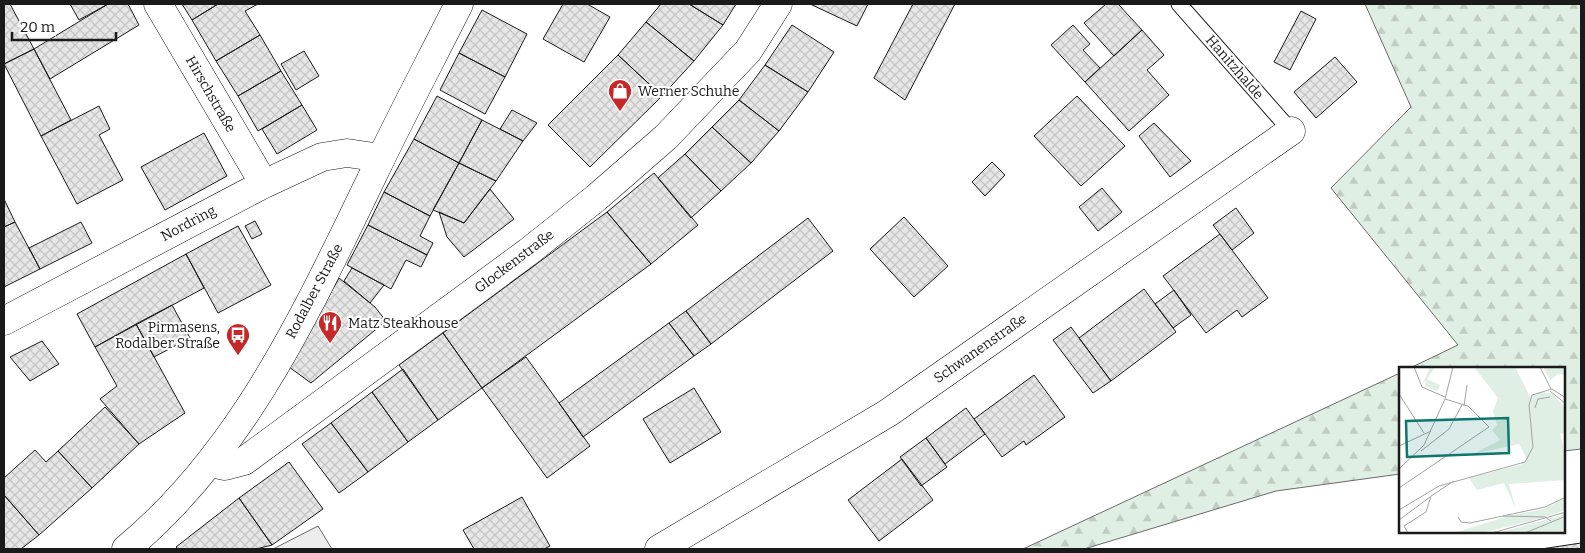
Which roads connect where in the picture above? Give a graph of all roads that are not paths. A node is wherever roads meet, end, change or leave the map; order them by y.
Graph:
1 (158, 4) edge
2 (459, 4) edge
3 (778, 4) edge
4 (1179, 4) edge
5 (1291, 131) joint
6 (380, 158) junction
7 (264, 184) junction
8 (4, 321) edge
9 (210, 463) junction
10 (126, 549) edge
11 (659, 549) edge

1 - 7 street, Hirschstraße
2 - 6 street, Rodalber Straße
3 - 9 street, Glockenstraße
4 - 5 lane, Hanitzhalde
5 - 11 street, Schwanenstraße
6 - 7 street, Nordring
6 - 9 street, Rodalber Straße
7 - 8 street, Nordring
9 - 10 street, Rodalber Straße

